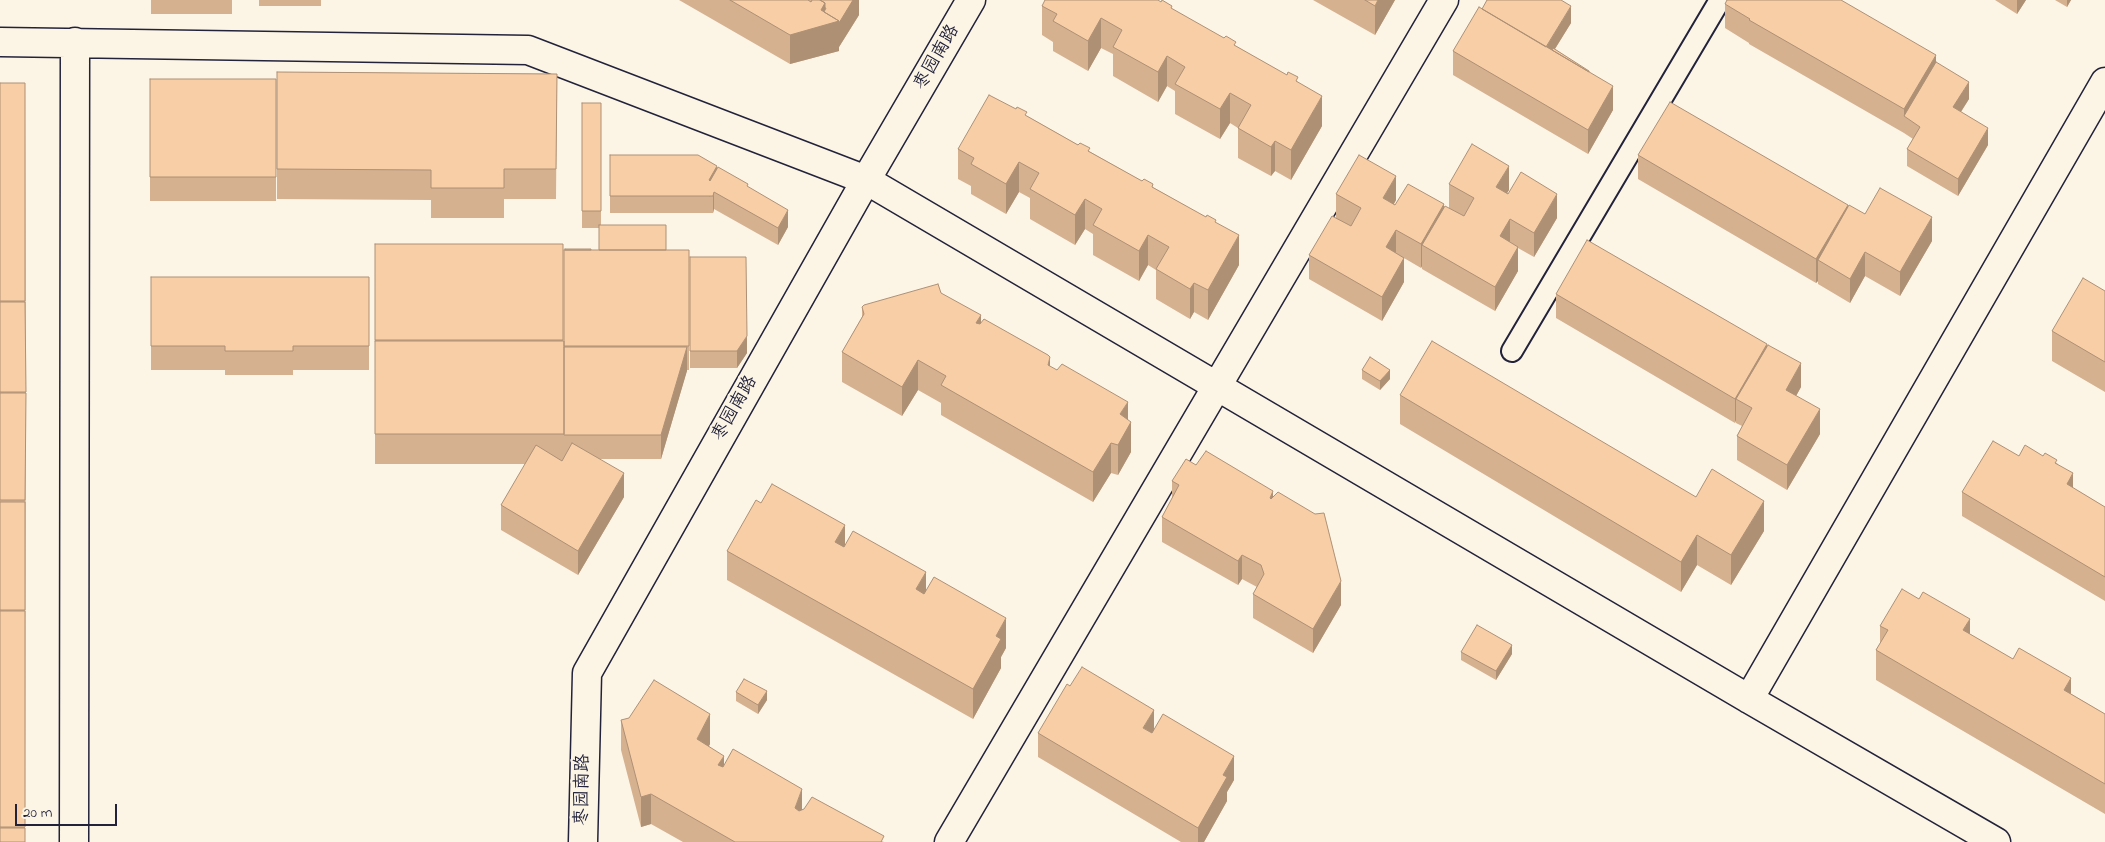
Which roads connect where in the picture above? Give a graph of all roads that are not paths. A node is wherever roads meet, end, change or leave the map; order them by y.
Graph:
1 (972, 0) edge
2 (1444, 0) edge
3 (1720, 0) edge
4 (0, 42) edge
5 (75, 42) junction
6 (2105, 82) edge
7 (866, 180) junction
8 (1512, 351) dead end
9 (1218, 387) junction
10 (1750, 699) junction
11 (74, 842) edge
12 (583, 842) edge
13 (949, 842) edge
14 (1996, 842) edge

1 - 7 street, 枣园南路
2 - 9 street
3 - 8 lane
4 - 5 street
5 - 7 street
5 - 11 street
6 - 10 street
7 - 9 street
7 - 12 street, 枣园南路
9 - 10 street
9 - 13 street
10 - 14 street

